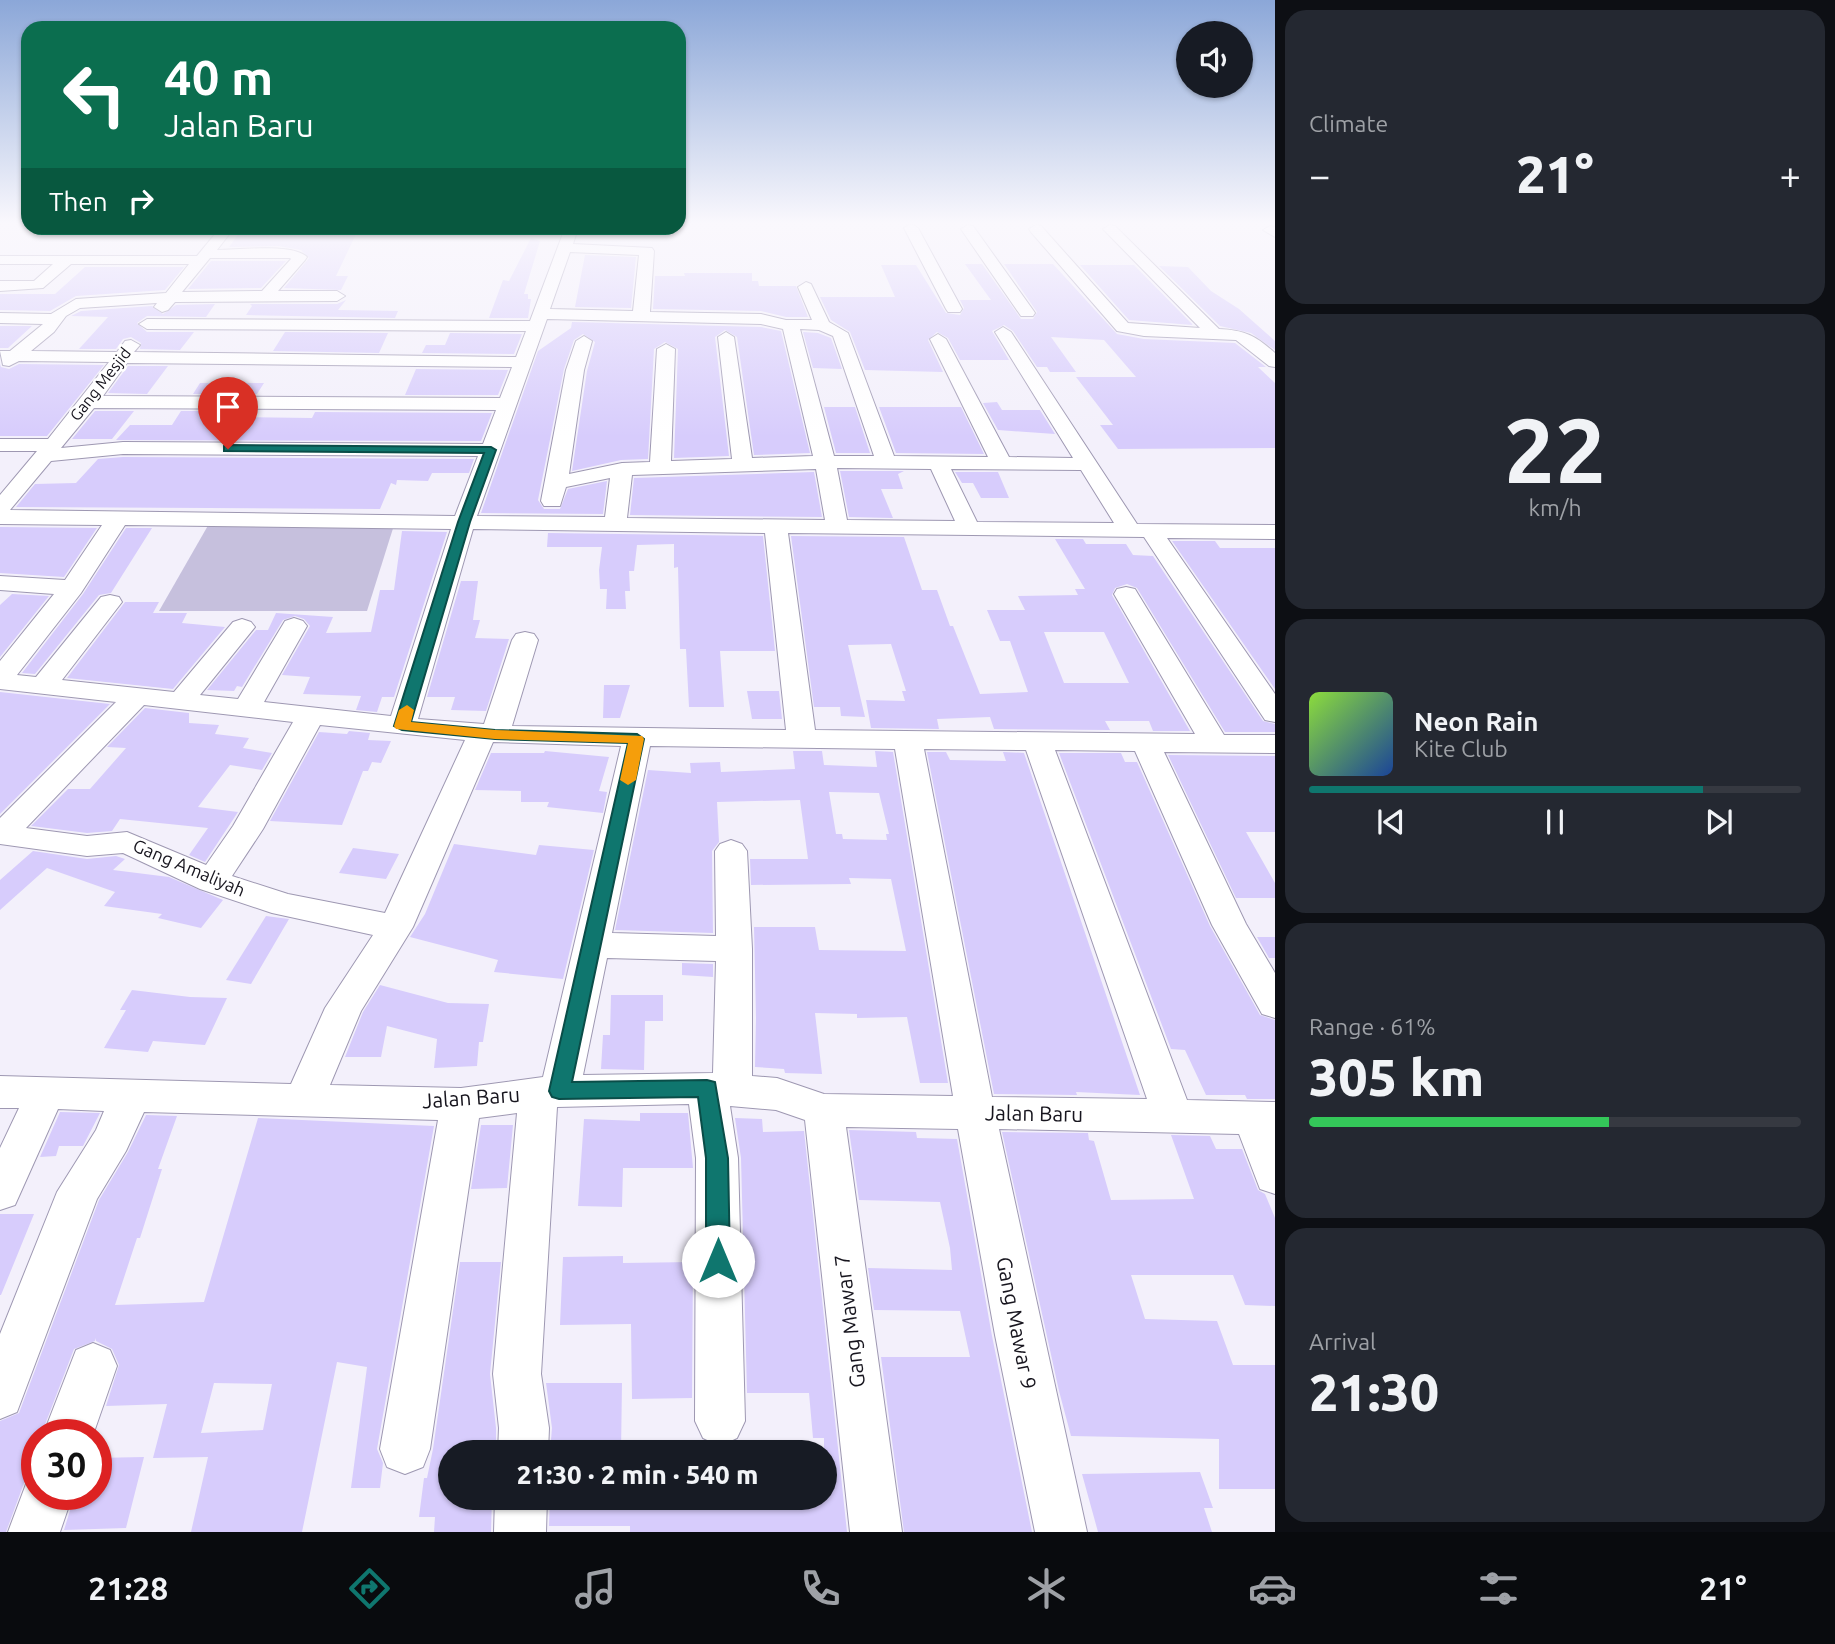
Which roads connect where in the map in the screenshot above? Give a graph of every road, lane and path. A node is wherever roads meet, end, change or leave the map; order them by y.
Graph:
1 (173, 293) edge
2 (268, 293) edge
3 (552, 293) edge
4 (642, 293) edge
5 (809, 293) edge
6 (946, 293) edge
7 (1013, 293) edge
8 (1094, 293) edge
9 (1174, 293) edge
10 (266, 296) junction
11 (337, 296) dead end
12 (170, 297) junction
13 (567, 301) dead end
14 (954, 309) dead end
15 (1027, 313) dead end
16 (541, 315) junction
17 (640, 317) junction
18 (0, 318) edge
19 (54, 319) junction
20 (147, 324) junction
21 (789, 324) junction
22 (822, 325) junction
23 (1003, 332) dead end
24 (1213, 332) junction
25 (726, 337) dead end
26 (938, 339) dead end
27 (584, 341) dead end
28 (666, 349) dead end
29 (7, 356) edge
30 (121, 358) junction
31 (524, 362) junction
32 (1275, 362) edge
33 (0, 369) edge
34 (89, 402) junction
35 (506, 404) junction
36 (0, 445) edge
37 (491, 450) junction
38 (46, 451) junction
39 (886, 462) junction
40 (825, 463) junction
41 (938, 463) junction
42 (1002, 464) junction
43 (1087, 464) junction
44 (743, 466) junction
45 (660, 468) junction
46 (622, 469) junction
47 (557, 483) junction
48 (0, 509) edge
49 (0, 517) edge
50 (118, 518) junction
51 (464, 522) junction
52 (545, 523) junction
53 (615, 525) junction
54 (776, 526) junction
55 (837, 527) junction
56 (968, 528) junction
57 (1140, 530) junction
58 (1275, 532) edge
59 (0, 583) edge
60 (72, 588) junction
61 (1126, 594) dead end
62 (110, 602) dead end
63 (294, 626) dead end
64 (242, 627) dead end
65 (525, 640) dead end
66 (0, 680) edge
67 (43, 686) junction
68 (137, 696) junction
69 (181, 701) junction
70 (247, 707) junction
71 (1275, 714) edge
72 (311, 715) junction
73 (402, 726) junction
74 (489, 734) junction
75 (637, 739) junction
76 (802, 740) junction
77 (908, 740) junction
78 (1037, 740) junction
79 (1145, 741) junction
80 (1214, 743) junction
81 (1275, 744) edge
82 (731, 851) dead end
83 (212, 881) junction
84 (396, 927) junction
85 (593, 945) junction
86 (734, 949) junction
87 (1275, 1004) edge
88 (720, 1090) junction
89 (0, 1092) edge
90 (549, 1092) junction
91 (46, 1093) junction
92 (131, 1095) junction
93 (304, 1100) junction
94 (461, 1104) junction
95 (824, 1111) junction
96 (975, 1113) junction
97 (1173, 1116) junction
98 (1264, 1118) edge
99 (1275, 1176) edge
100 (0, 1192) edge
101 (93, 1366) dead end
102 (0, 1395) edge
103 (74, 1419) edge
104 (720, 1420) dead end
105 (524, 1440) edge
106 (405, 1449) dead end
107 (42, 1510) edge
108 (521, 1510) edge
109 (34, 1532) edge
110 (520, 1532) edge
111 (876, 1532) edge
112 (1061, 1532) edge

1 - 12 street, Gang Mesjid
2 - 10 street
3 - 16 street
4 - 17 street
5 - 22 street
6 - 14 street
7 - 15 street
8 - 24 street
9 - 24 street
10 - 11 street
10 - 12 street
12 - 19 street
12 - 20 street, Gang Mesjid
13 - 16 street
16 - 17 street
16 - 20 street
16 - 31 street
17 - 21 street
18 - 19 street
19 - 29 street
20 - 30 street, Gang Mesjid
21 - 22 street
21 - 40 street
22 - 39 street
23 - 43 street
24 - 32 street
25 - 44 street
26 - 42 street
27 - 47 street
28 - 45 street
29 - 30 street
29 - 33 street
30 - 31 street
30 - 34 street, Gang Mesjid
31 - 35 street
34 - 35 street
34 - 38 street, Gang Mesjid
35 - 37 street
36 - 38 street
37 - 38 street
37 - 51 street
38 - 48 street, Gang Mesjid
39 - 40 street
39 - 41 street
40 - 44 street
40 - 55 street
41 - 42 street
41 - 56 street
42 - 43 street
43 - 57 street
44 - 45 street
45 - 46 street
46 - 47 street
46 - 53 street
47 - 52 street
49 - 50 street
50 - 51 street
50 - 60 street
51 - 52 street
51 - 73 street
52 - 53 street
53 - 54 street
54 - 55 street
54 - 76 street
55 - 56 street
56 - 57 street
57 - 58 street
57 - 71 street
59 - 60 street
60 - 66 street
61 - 80 street
62 - 67 street
63 - 70 street
64 - 69 street
65 - 74 street
66 - 67 street
67 - 68 street
68 - 69 street
68 - 83 street, Gang Amaliyah
69 - 70 street
70 - 72 street
72 - 73 street
72 - 83 street
73 - 74 street
74 - 75 street
74 - 84 street
75 - 76 street
75 - 85 street
76 - 77 street
77 - 78 street
77 - 96 street, Gang Mawar 9
78 - 79 street
78 - 97 street
79 - 80 street
79 - 87 street
80 - 81 street
82 - 86 street
83 - 84 street, Gang Amaliyah
84 - 93 street
85 - 86 street
85 - 90 street
86 - 88 street
88 - 90 street, Jalan Baru
88 - 95 street, Jalan Baru
88 - 104 street
89 - 91 street, Jalan Baru
90 - 94 street, Jalan Baru
90 - 105 street
91 - 92 street, Jalan Baru
91 - 100 street
92 - 93 street, Jalan Baru
92 - 102 street
93 - 94 street, Jalan Baru
94 - 106 street
95 - 96 street, Jalan Baru
95 - 111 street, Gang Mawar 7
96 - 97 street, Jalan Baru
96 - 112 street, Gang Mawar 9
97 - 98 street, Jalan Baru
98 - 99 street
101 - 103 street
107 - 109 street
108 - 110 street

